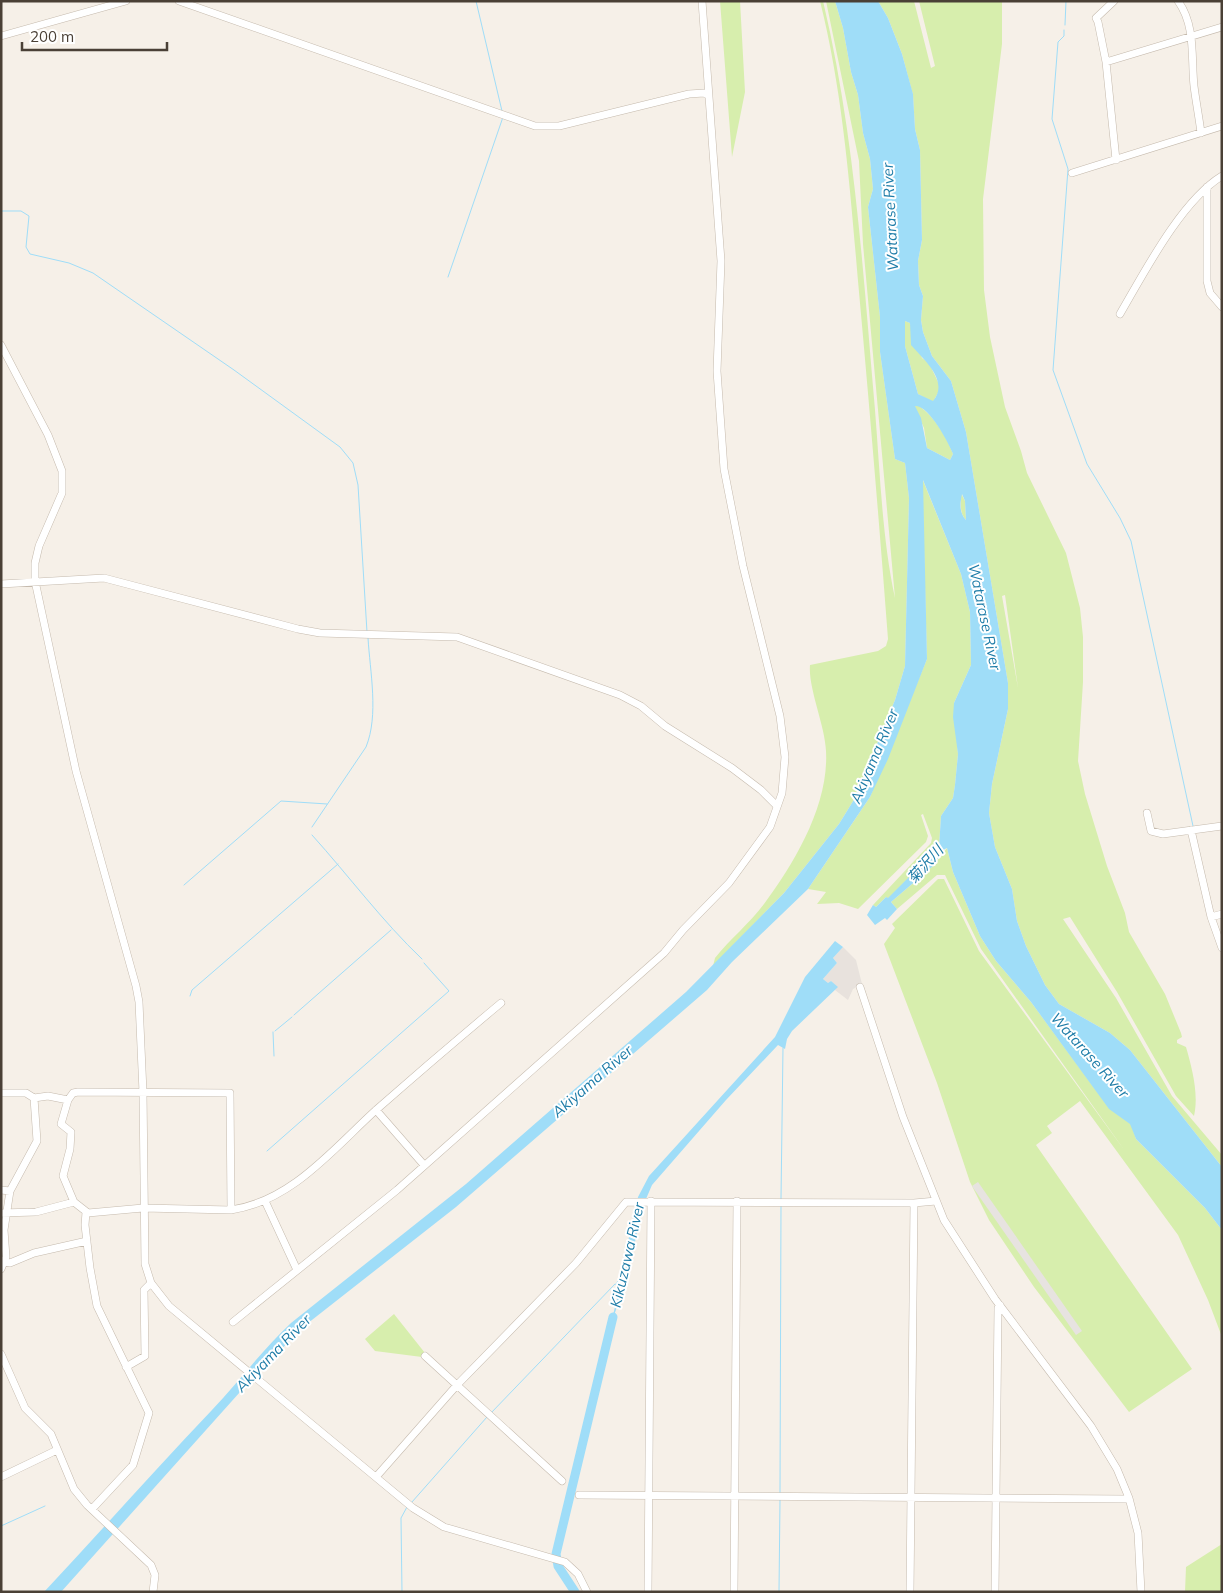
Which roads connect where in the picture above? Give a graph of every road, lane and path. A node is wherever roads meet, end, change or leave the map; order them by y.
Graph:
1 (126, 1) edge
2 (179, 1) edge
3 (702, 1) edge
4 (1114, 1) edge
5 (1178, 1) edge
6 (1222, 27) edge
7 (1, 36) edge
8 (1191, 36) junction
9 (1106, 62) junction
10 (708, 95) junction
11 (1222, 126) edge
12 (1201, 133) junction
13 (1116, 160) junction
14 (1072, 172) dead end
15 (1222, 176) edge
16 (1207, 187) junction
17 (1222, 307) edge
18 (1120, 314) dead end
19 (1, 345) edge
20 (35, 581) junction
21 (1, 584) edge
22 (777, 806) junction
23 (1147, 813) dead end
24 (1222, 826) edge
25 (1191, 830) junction
26 (1222, 914) edge
27 (1211, 917) junction
28 (1222, 948) edge
29 (860, 987) dead end
30 (501, 1003) dead end
31 (143, 1092) junction
32 (1, 1093) edge
33 (34, 1098) junction
34 (68, 1100) junction
35 (376, 1110) junction
36 (424, 1165) junction
37 (1, 1190) edge
38 (10, 1191) junction
39 (264, 1201) junction
40 (650, 1201) junction
41 (737, 1201) junction
42 (936, 1201) junction
43 (74, 1202) junction
44 (914, 1203) junction
45 (143, 1208) junction
46 (231, 1210) junction
47 (86, 1212) junction
48 (3, 1213) edge
49 (87, 1241) junction
50 (5, 1262) junction
51 (1, 1269) edge
52 (297, 1270) junction
53 (151, 1283) junction
54 (1000, 1305) junction
55 (232, 1322) dead end
56 (1, 1354) edge
57 (425, 1356) dead end
58 (3, 1363) edge
59 (126, 1367) junction
60 (457, 1385) junction
61 (57, 1450) junction
62 (1, 1477) edge
63 (376, 1477) junction
64 (562, 1481) dead end
65 (579, 1494) dead end
66 (649, 1495) junction
67 (735, 1496) junction
68 (911, 1498) junction
69 (996, 1498) junction
70 (1129, 1498) junction
71 (93, 1510) junction
72 (154, 1592) edge
73 (587, 1592) edge
74 (648, 1592) edge
75 (734, 1592) edge
76 (910, 1592) edge
77 (995, 1592) edge
78 (1141, 1592) edge

1 - 7 street
2 - 10 street
3 - 10 street
4 - 9 street
5 - 8 street
6 - 8 street
8 - 9 street
8 - 12 street
9 - 13 street
10 - 22 street
11 - 12 street
12 - 13 street
13 - 14 street
15 - 16 street
16 - 17 street
16 - 18 street
19 - 20 street
20 - 21 street
20 - 22 street
20 - 31 street
22 - 36 street
23 - 25 street
24 - 25 street
25 - 27 street
26 - 27 street
27 - 28 street
29 - 42 street
30 - 35 street
31 - 34 street
31 - 45 street
31 - 46 street
32 - 33 street
33 - 34 street
33 - 38 street
34 - 43 street
35 - 36 street
35 - 39 street
36 - 52 street
37 - 38 street
38 - 48 street
39 - 46 street
39 - 52 street
40 - 41 street
40 - 60 street
40 - 66 street
41 - 44 street
41 - 67 street
42 - 44 street
42 - 54 street
43 - 47 street
43 - 48 street
44 - 68 street
45 - 46 street
45 - 47 street
45 - 53 street
47 - 49 street
48 - 50 street
49 - 50 street
49 - 59 street
50 - 51 street
52 - 55 street
53 - 59 street
53 - 63 street
54 - 69 street
54 - 70 street
56 - 58 street
57 - 60 street
58 - 61 street
59 - 71 street
60 - 63 street
60 - 64 street
61 - 62 street
61 - 71 street
63 - 73 street
65 - 66 street
66 - 67 street
66 - 74 street
67 - 68 street
67 - 75 street
68 - 69 street
68 - 76 street
69 - 70 street
69 - 77 street
70 - 78 street
71 - 72 street

